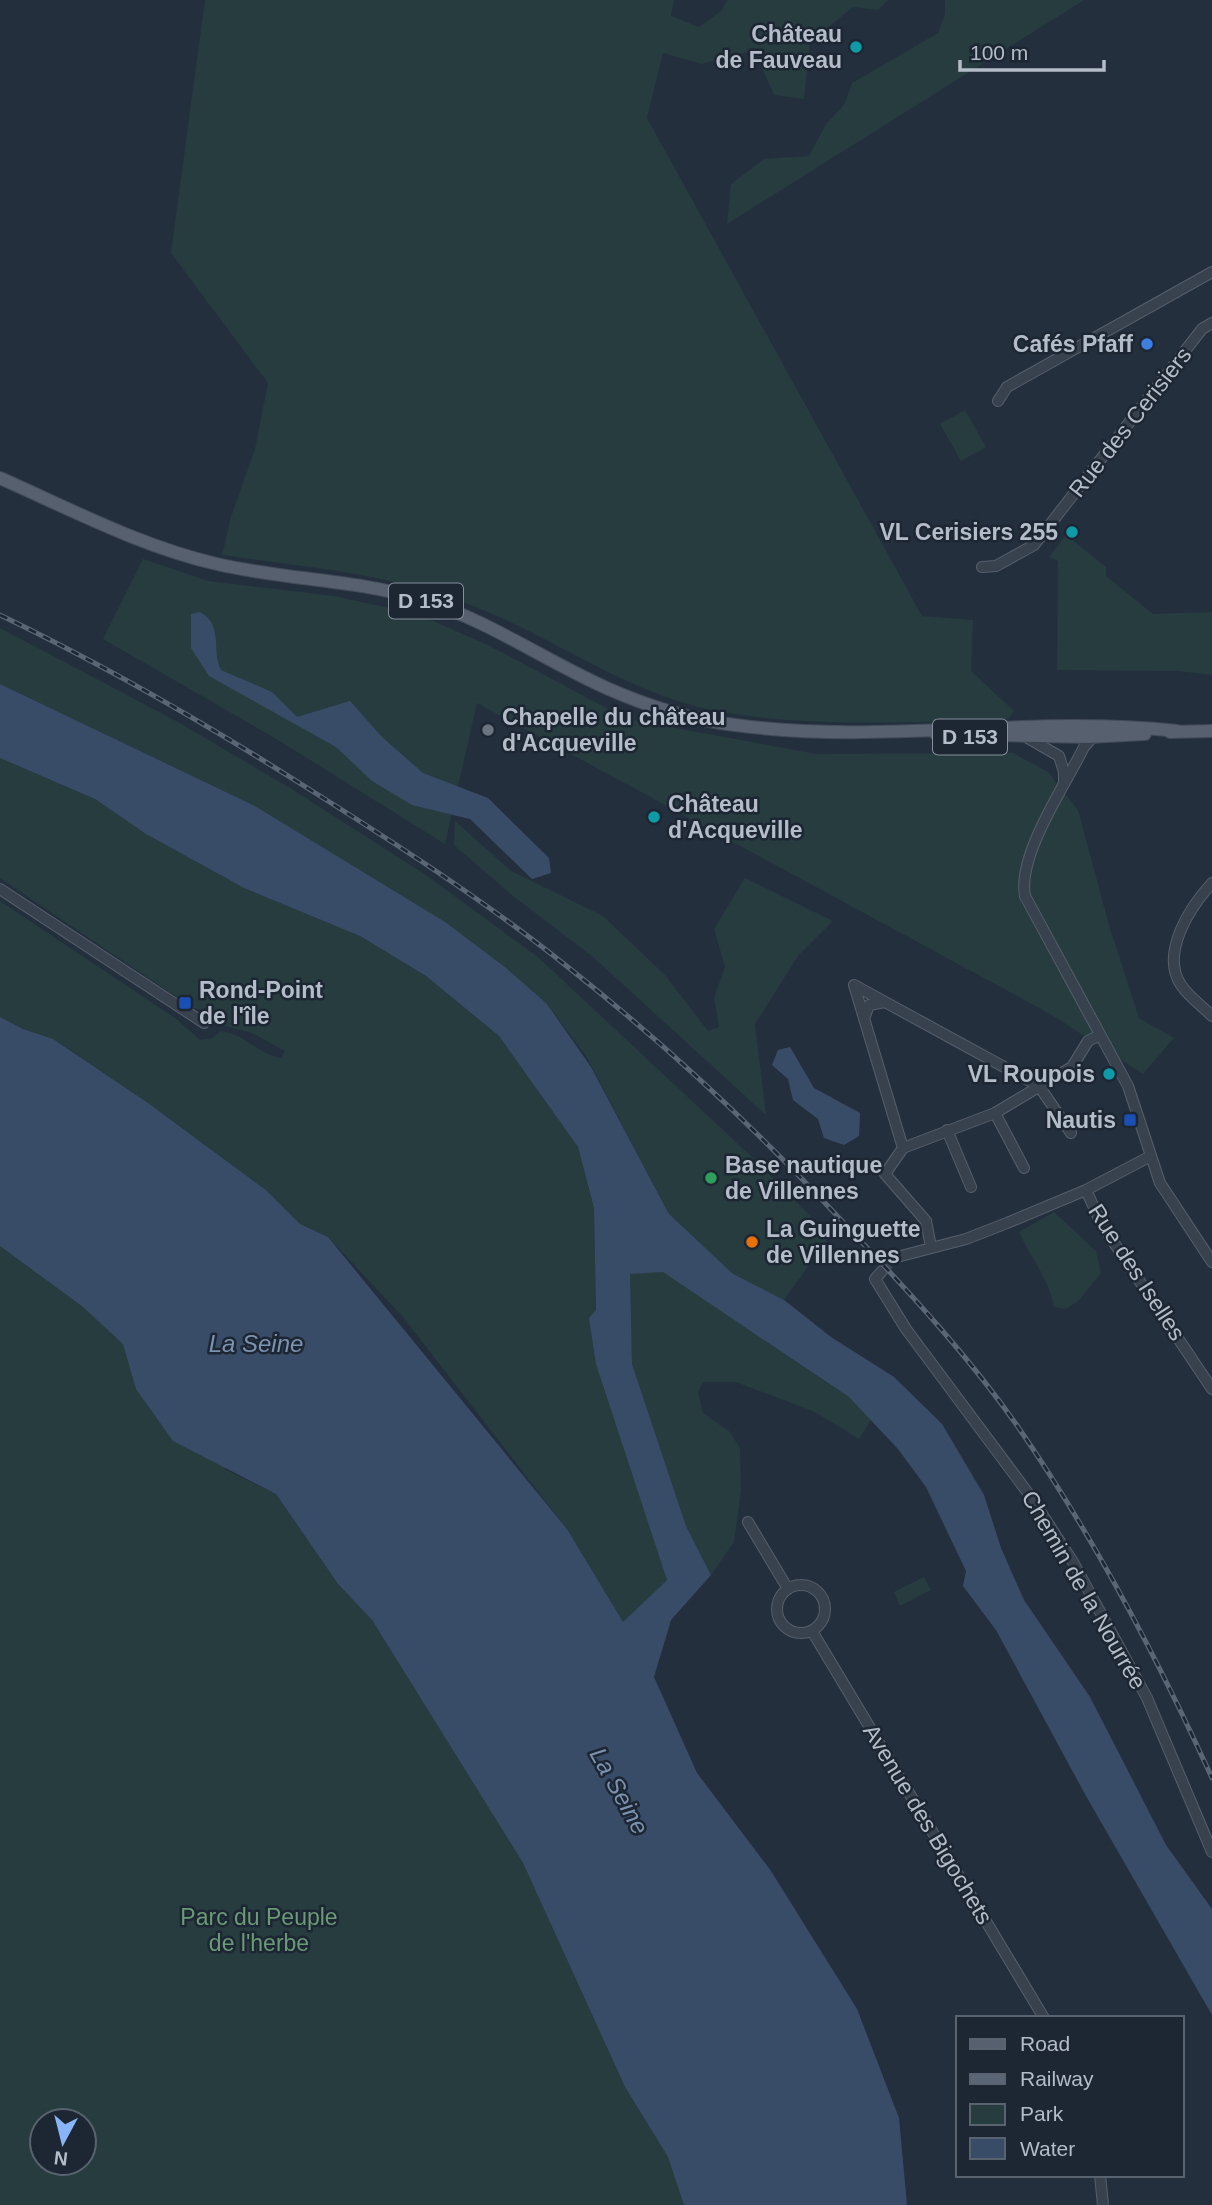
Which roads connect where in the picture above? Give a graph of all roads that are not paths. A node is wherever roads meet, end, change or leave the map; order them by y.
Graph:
1 (1212, 272) edge
2 (1212, 323) edge
3 (998, 401) dead end
4 (1, 479) edge
5 (982, 567) dead end
6 (1177, 731) junction
7 (1212, 731) edge
8 (916, 732) junction
9 (1067, 732) junction
10 (1026, 737) junction
11 (1093, 737) junction
12 (1059, 756) junction
13 (1075, 765) junction
14 (1064, 786) junction
15 (1212, 883) edge
16 (0, 888) edge
17 (885, 1002) junction
18 (1212, 1016) edge
19 (864, 1019) junction
20 (204, 1023) dead end
21 (1100, 1035) junction
22 (1039, 1086) junction
23 (995, 1113) junction
24 (947, 1130) junction
25 (1071, 1133) dead end
26 (903, 1148) junction
27 (1149, 1157) junction
28 (1024, 1168) dead end
29 (971, 1187) dead end
30 (1086, 1190) junction
31 (931, 1247) junction
32 (897, 1257) tunnel mouth
33 (1212, 1262) edge
34 (878, 1275) dead end
35 (1212, 1389) edge
36 (748, 1522) dead end
37 (788, 1589) junction
38 (812, 1631) junction
39 (1212, 1852) edge
40 (1043, 2016) edge
41 (1100, 2177) edge
42 (1103, 2205) edge

1 - 3 street
2 - 5 street, Rue des Cerisiers
4 - 8 main road, D 153
6 - 7 main road, D 153
6 - 9 main road, D 153
6 - 11 main road, D 153
8 - 9 main road, D 153
8 - 10 main road, D 153
9 - 10 main road, D 153
9 - 11 main road, D 153
9 - 12 street
9 - 13 street
10 - 12 street
11 - 13 street
12 - 14 street
13 - 14 street
14 - 21 street
15 - 18 street
16 - 20 street
17 - 19 street
17 - 19 street
17 - 22 street
19 - 26 street
21 - 22 street
21 - 27 street
22 - 23 street
22 - 25 street
23 - 24 street
23 - 28 street
24 - 26 street
24 - 29 street
26 - 31 street
27 - 30 street
27 - 33 street
30 - 31 street
30 - 35 street, Rue des Iselles
31 - 32 street
34 - 39 street, Chemin de la Nourrée
36 - 37 street
37 - 38 street
37 - 38 street
38 - 40 street, Avenue des Bigochets
41 - 42 street

